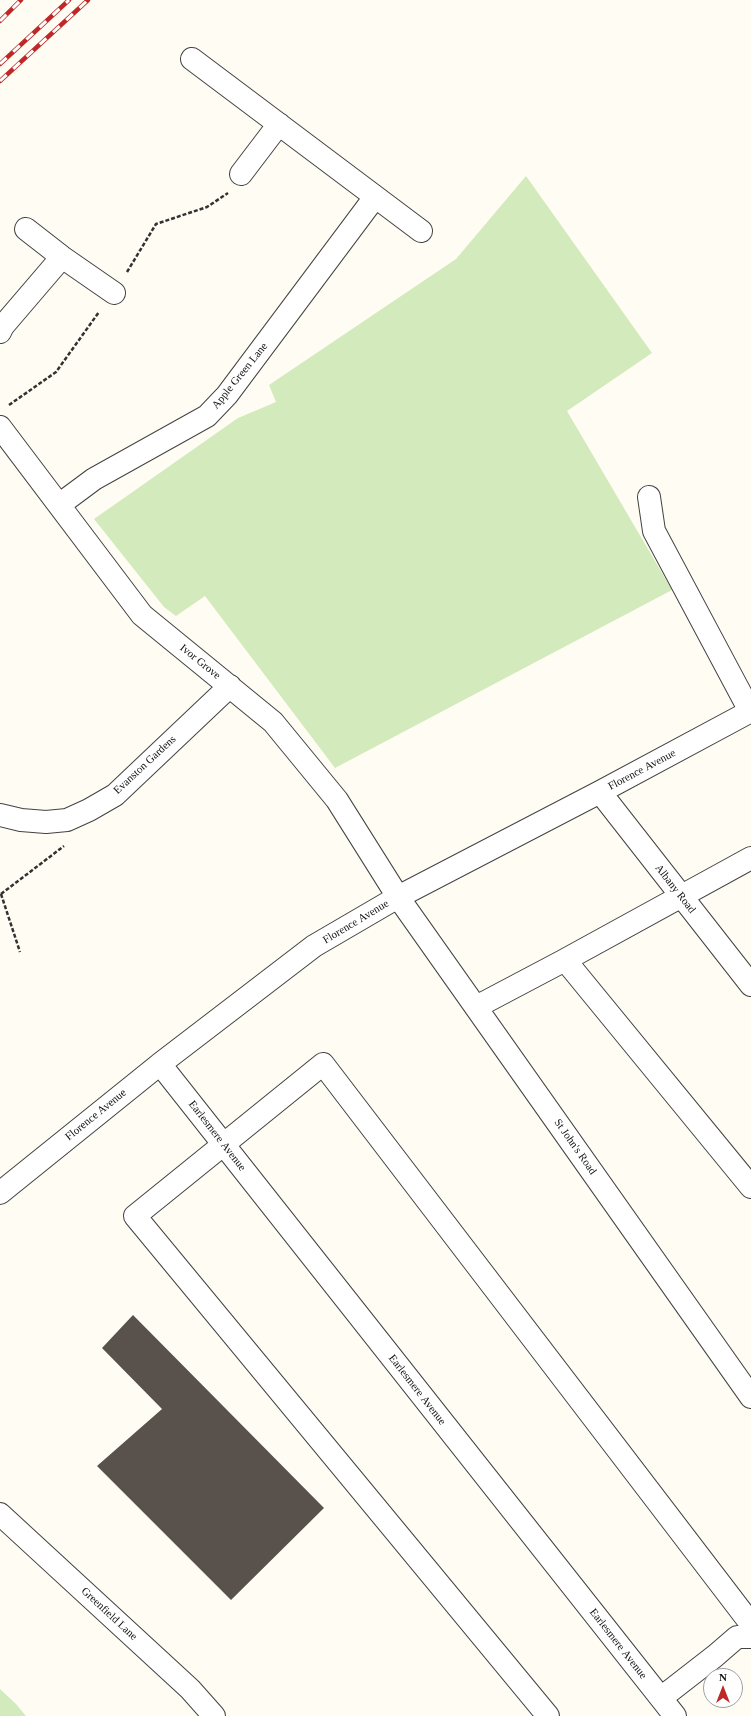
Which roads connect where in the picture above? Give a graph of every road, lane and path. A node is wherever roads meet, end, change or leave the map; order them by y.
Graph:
1 (192, 58) dead end
2 (279, 124) junction
3 (241, 174) dead end
4 (375, 197) junction
5 (26, 229) dead end
6 (421, 231) dead end
7 (62, 257) junction
8 (114, 293) dead end
9 (0, 332) edge
10 (0, 427) edge
11 (649, 497) dead end
12 (59, 505) junction
13 (230, 686) junction
14 (751, 711) edge
15 (600, 792) junction
16 (0, 815) edge
17 (67, 820) junction
18 (751, 858) edge
19 (0, 893) edge
20 (681, 895) junction
21 (398, 897) junction
22 (20, 952) dead end
23 (565, 960) junction
24 (751, 985) edge
25 (476, 1007) junction
26 (160, 1064) junction
27 (224, 1146) junction
28 (751, 1187) edge
29 (0, 1193) edge
30 (751, 1397) edge
31 (0, 1514) edge
32 (751, 1624) edge
33 (751, 1637) edge
34 (661, 1698) junction
35 (214, 1716) edge
36 (548, 1716) edge
37 (675, 1716) edge

1 - 2 street
2 - 3 street
2 - 4 street
4 - 6 street
4 - 12 street, Apple Green Lane
5 - 7 street
7 - 8 street
7 - 9 street
10 - 12 street, Ivor Grove
11 - 14 street
12 - 13 street, Ivor Grove
13 - 17 street, Evanston Gardens
13 - 21 street, Ivor Grove
14 - 15 street, Florence Avenue
15 - 20 street, Albany Road
15 - 21 street, Florence Avenue
16 - 17 street, Evanston Gardens
17 - 19 path
18 - 20 street
19 - 22 path
20 - 23 street
20 - 24 street, Albany Road
21 - 25 street, St John's Road
21 - 26 street, Florence Avenue
23 - 25 street
23 - 28 street
25 - 30 street, St John's Road
26 - 27 street, Earlesmere Avenue
26 - 29 street, Florence Avenue
27 - 32 street
27 - 34 street, Earlesmere Avenue
27 - 36 street
31 - 35 street, Greenfield Lane
33 - 34 street
34 - 37 street, Earlesmere Avenue

